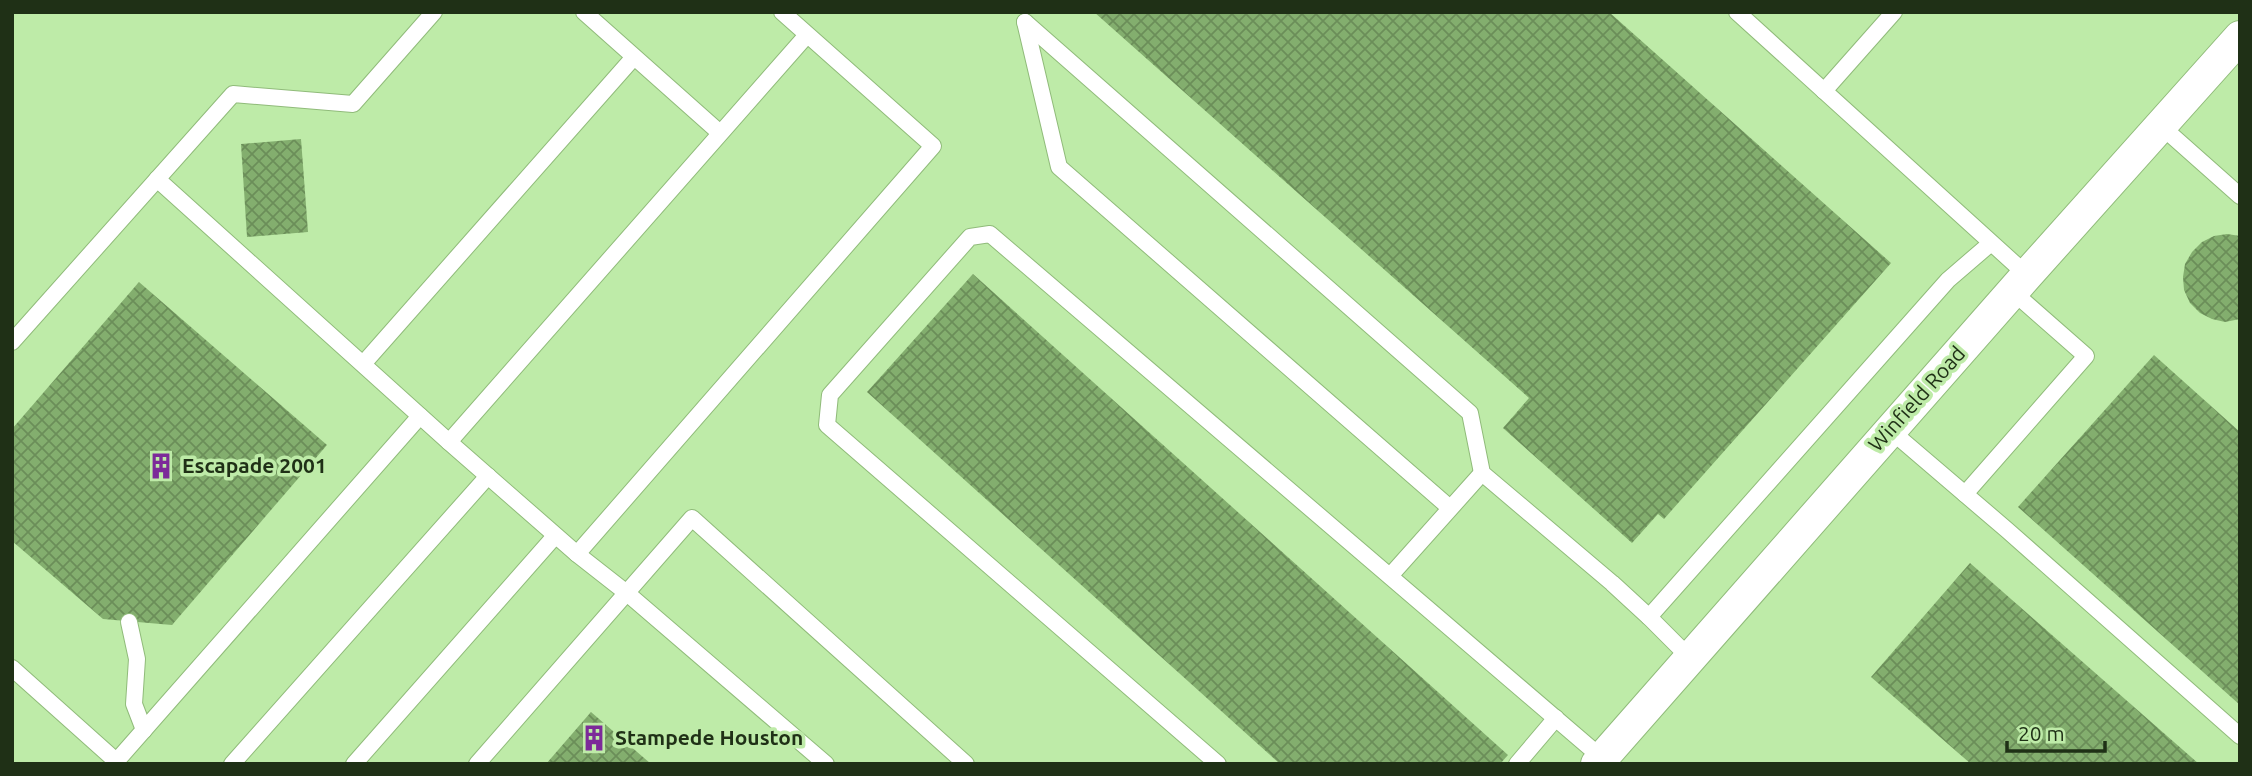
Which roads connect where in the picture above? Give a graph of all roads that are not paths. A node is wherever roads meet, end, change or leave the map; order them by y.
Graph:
1 (434, 12) edge
2 (584, 12) edge
3 (782, 12) edge
4 (1737, 12) edge
5 (1894, 12) edge
6 (807, 35) junction
7 (2240, 37) edge
8 (634, 57) junction
9 (1824, 91) junction
10 (2160, 125) junction
11 (720, 133) junction
12 (157, 179) junction
13 (2240, 196) edge
14 (1991, 243) junction
15 (2019, 283) junction
16 (12, 342) edge
17 (363, 364) junction
18 (420, 416) junction
19 (1890, 430) junction
20 (449, 442) junction
21 (1482, 473) junction
22 (488, 475) junction
23 (1965, 494) junction
24 (1450, 508) junction
25 (555, 536) junction
26 (578, 554) junction
27 (1390, 576) junction
28 (628, 594) junction
29 (1649, 617) junction
30 (129, 622) dead end
31 (1689, 657) junction
32 (12, 668) edge
33 (1556, 718) junction
34 (144, 730) junction
35 (2240, 736) edge
36 (1599, 761) edge
37 (115, 762) edge
38 (232, 764) edge
39 (354, 764) edge
40 (477, 764) edge
41 (826, 764) edge
42 (966, 764) edge
43 (1218, 764) edge
44 (1517, 764) edge

1 - 12 lane
2 - 8 lane
3 - 6 lane
4 - 9 lane
5 - 9 lane
6 - 11 lane
6 - 26 lane
7 - 10 street, Winfield Road
8 - 11 lane
8 - 17 lane
9 - 14 lane
10 - 13 lane
10 - 15 street, Winfield Road
11 - 20 lane
12 - 16 lane
12 - 17 lane
14 - 15 lane
14 - 29 lane
15 - 19 street, Winfield Road
15 - 23 lane
17 - 18 lane
18 - 20 lane
18 - 34 lane
19 - 23 lane
19 - 31 street, Winfield Road
20 - 22 lane
21 - 24 lane
21 - 24 lane
21 - 29 lane
22 - 25 lane
22 - 38 lane
23 - 35 lane
24 - 27 lane
25 - 26 lane
25 - 39 lane
26 - 28 lane
27 - 33 lane
27 - 43 lane
28 - 40 lane
28 - 41 lane
28 - 42 lane
29 - 31 lane
30 - 34 lane
31 - 36 street, Winfield Road
32 - 37 lane
33 - 36 lane
33 - 44 lane
34 - 37 lane

